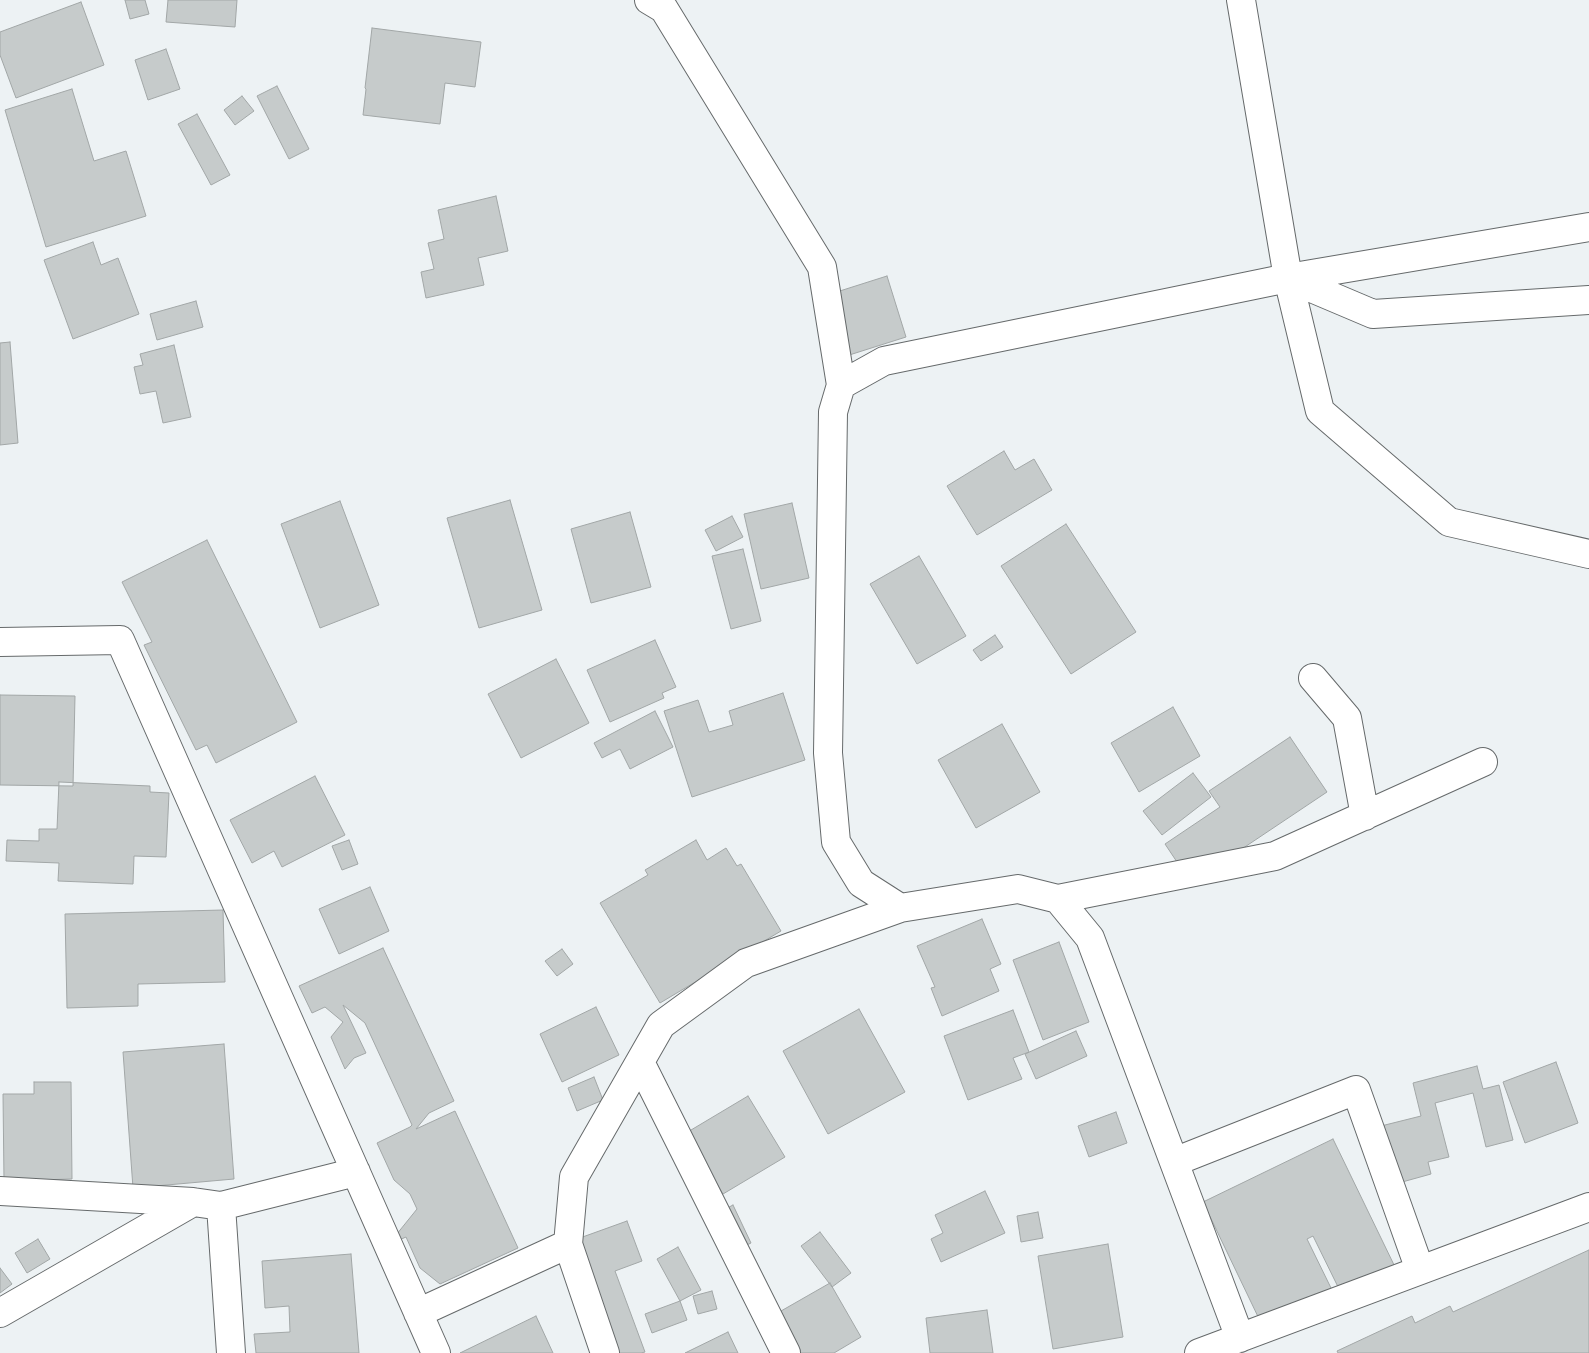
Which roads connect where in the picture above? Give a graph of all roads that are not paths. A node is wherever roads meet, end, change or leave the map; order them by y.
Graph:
1 (649, 0) edge
2 (1241, 0) edge
3 (1589, 227) edge
4 (1288, 278) junction
5 (1589, 300) edge
6 (840, 385) junction
7 (1589, 554) edge
8 (0, 642) edge
9 (1313, 678) dead end
10 (1483, 762) dead end
11 (1365, 816) junction
12 (1058, 899) junction
13 (900, 908) junction
14 (640, 1062) junction
15 (1174, 1162) junction
16 (356, 1172) junction
17 (0, 1191) edge
18 (194, 1202) junction
19 (221, 1206) junction
20 (1589, 1207) edge
21 (568, 1244) junction
22 (1420, 1270) junction
23 (0, 1313) edge
24 (418, 1313) junction
25 (1240, 1338) junction
26 (231, 1353) edge
27 (436, 1353) edge
28 (605, 1353) edge
29 (786, 1353) edge
30 (1199, 1353) edge

1 - 6 street
2 - 4 street
3 - 4 street
4 - 5 street
4 - 6 street
4 - 7 street
6 - 13 street
8 - 16 street
9 - 11 street
10 - 11 street
11 - 12 street
12 - 13 street
12 - 15 street
13 - 14 street
14 - 21 street
14 - 29 street
15 - 22 street
15 - 25 street
16 - 19 street
16 - 24 street
17 - 18 street
18 - 19 street
18 - 23 street
19 - 26 street
20 - 22 street
21 - 24 street
21 - 28 street
22 - 25 street
24 - 27 street
25 - 30 street

